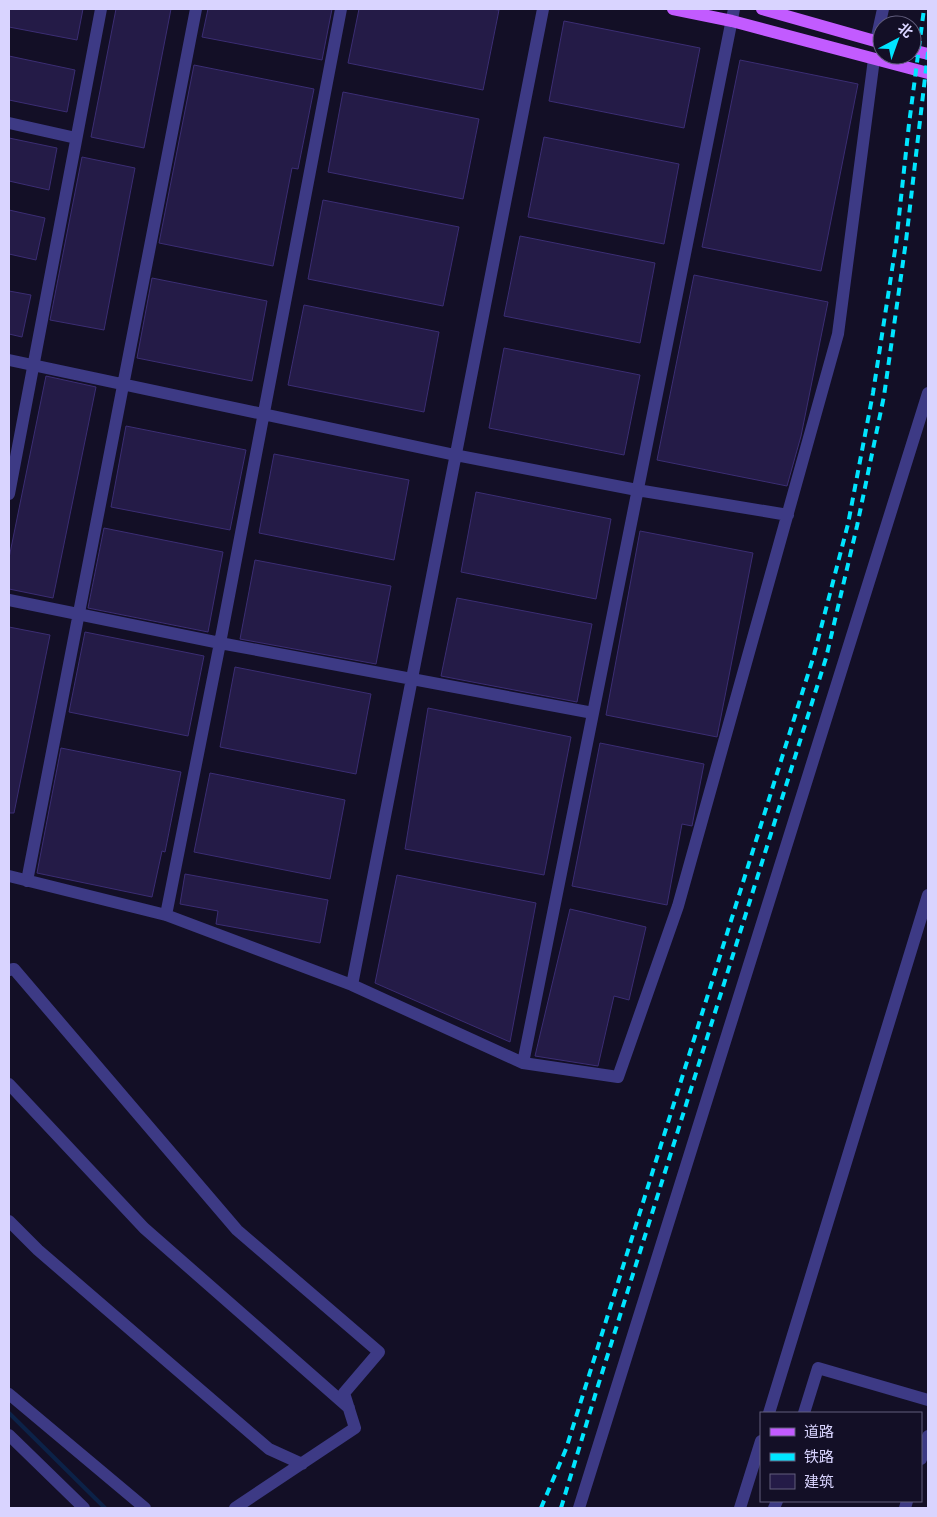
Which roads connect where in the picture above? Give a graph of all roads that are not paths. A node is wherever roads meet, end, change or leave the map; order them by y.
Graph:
1 (101, 9) edge
2 (196, 9) edge
3 (341, 9) edge
4 (543, 9) edge
5 (673, 9) edge
6 (762, 9) edge
7 (733, 15) edge
8 (872, 40) edge
9 (872, 58) edge
10 (873, 65) edge
11 (897, 65) edge
12 (928, 73) edge
13 (9, 123) edge
14 (76, 138) junction
15 (9, 360) edge
16 (32, 365) junction
17 (124, 384) junction
18 (928, 393) edge
19 (265, 414) junction
20 (455, 455) junction
21 (637, 490) junction
22 (9, 494) edge
23 (788, 515) junction
24 (9, 600) edge
25 (79, 614) junction
26 (220, 643) junction
27 (412, 678) junction
28 (593, 714) junction
29 (9, 876) edge
30 (27, 881) junction
31 (928, 894) edge
32 (166, 915) junction
33 (9, 970) edge
34 (352, 985) junction
35 (523, 1062) junction
36 (9, 1084) edge
37 (9, 1221) edge
38 (9, 1394) edge
39 (928, 1400) edge
40 (349, 1409) junction
41 (769, 1412) edge
42 (804, 1412) edge
43 (9, 1434) edge
44 (928, 1436) edge
45 (760, 1443) edge
46 (922, 1456) edge
47 (302, 1464) junction
48 (84, 1508) edge
49 (146, 1508) edge
50 (236, 1508) edge
51 (579, 1508) edge
52 (740, 1508) edge

1 - 14 street
2 - 17 street
3 - 19 street
4 - 20 street
5 - 7 main road
6 - 8 main road
7 - 9 main road
7 - 21 street
10 - 23 street
11 - 12 main road
13 - 14 street
14 - 16 street
15 - 16 street
16 - 17 street
16 - 22 street
17 - 19 street
17 - 25 street
18 - 51 street
19 - 20 street
19 - 26 street
20 - 21 street
20 - 27 street
21 - 23 street
21 - 28 street
23 - 35 street
24 - 25 street
25 - 26 street
25 - 30 street
26 - 27 street
26 - 32 street
27 - 28 street
27 - 34 street
28 - 35 street
29 - 30 street
30 - 32 street
31 - 41 street
32 - 34 street
33 - 40 street
34 - 35 street
36 - 40 street
37 - 47 street
38 - 49 street
39 - 42 street
40 - 47 street
43 - 48 street
44 - 46 street
45 - 52 street
47 - 50 street

